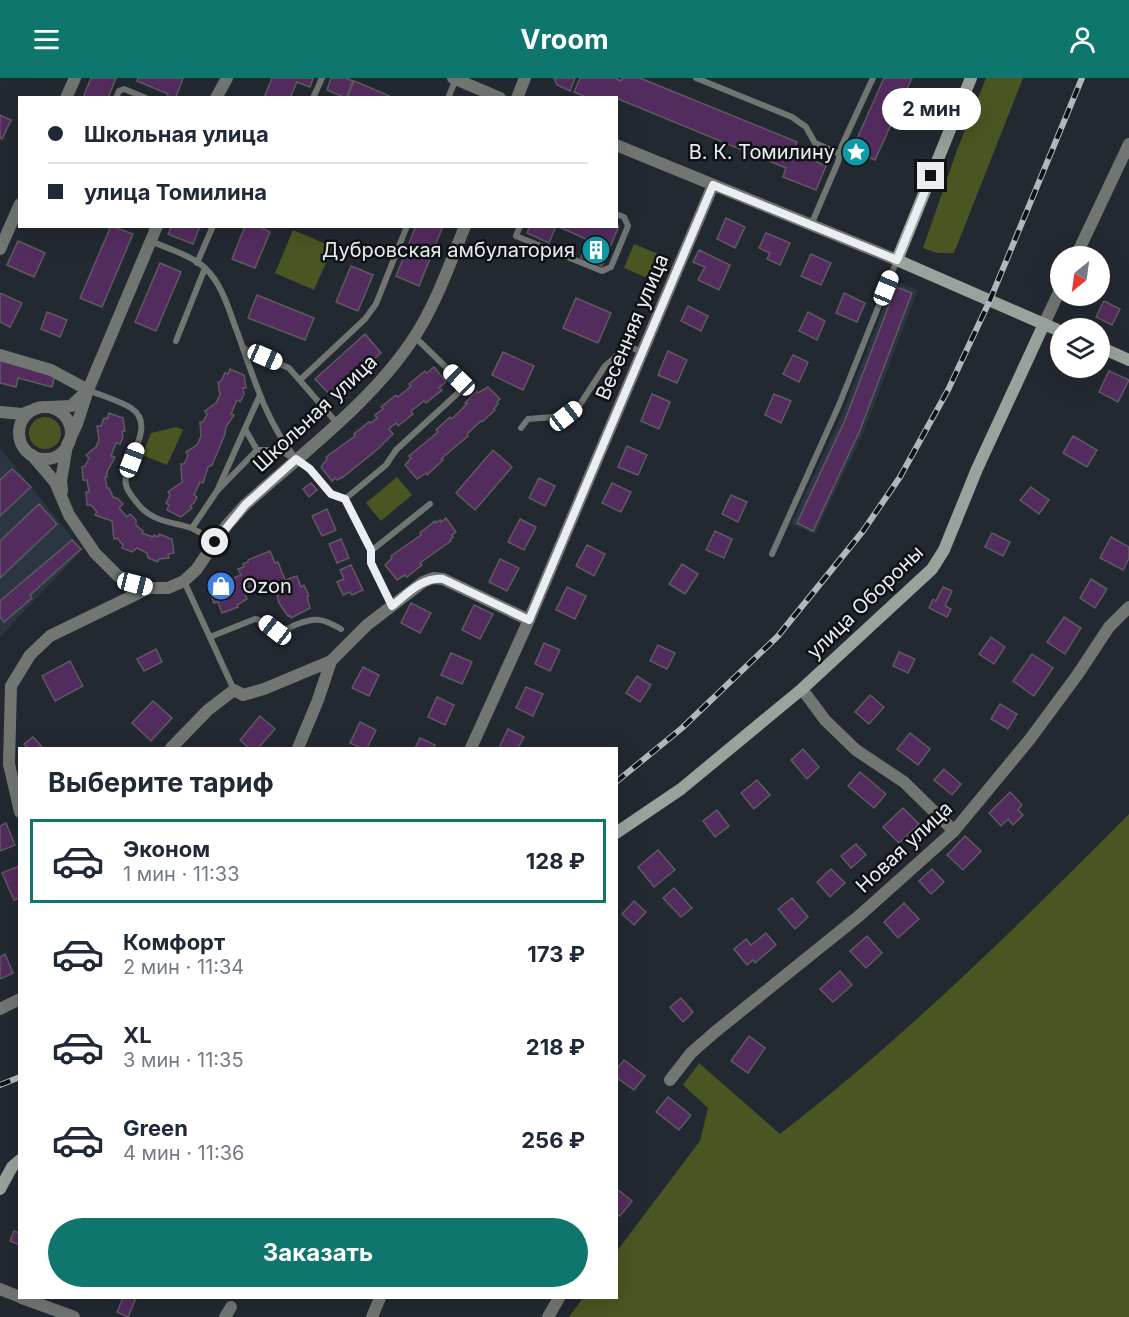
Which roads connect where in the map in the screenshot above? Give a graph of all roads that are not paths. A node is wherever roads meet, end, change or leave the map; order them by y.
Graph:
1 (75, 78) edge
2 (227, 78) edge
3 (322, 78) edge
4 (455, 78) edge
5 (525, 78) edge
6 (696, 78) edge
7 (873, 78) edge
8 (971, 78) edge
9 (67, 96) edge
10 (117, 96) edge
11 (142, 96) edge
12 (217, 96) edge
13 (315, 96) edge
14 (449, 96) edge
15 (496, 96) edge
16 (518, 96) edge
17 (1129, 144) edge
18 (618, 146) edge
19 (840, 153) junction
20 (713, 185) junction
21 (18, 208) edge
22 (618, 215) edge
23 (811, 225) junction
24 (156, 228) edge
25 (212, 228) edge
26 (406, 228) edge
27 (464, 228) edge
28 (519, 228) edge
29 (151, 240) junction
30 (1081, 246) edge
31 (0, 249) edge
32 (897, 260) junction
33 (197, 263) junction
34 (205, 268) junction
35 (1052, 306) edge
36 (1044, 324) junction
37 (1050, 327) edge
38 (415, 337) junction
39 (176, 342) dead end
40 (243, 348) junction
41 (1110, 351) edge
42 (642, 352) junction
43 (0, 355) edge
44 (1129, 360) edge
45 (300, 380) junction
46 (88, 390) junction
47 (260, 395) junction
48 (50, 407) junction
49 (34, 409) junction
50 (0, 413) edge
51 (337, 423) junction
52 (521, 428) dead end
53 (245, 429) junction
54 (19, 436) junction
55 (67, 445) junction
56 (257, 450) junction
57 (32, 455) junction
58 (296, 459) junction
59 (217, 491) junction
60 (63, 499) junction
61 (345, 499) junction
62 (430, 504) dead end
63 (192, 528) junction
64 (215, 542) junction
65 (371, 550) junction
66 (772, 554) dead end
67 (184, 580) junction
68 (149, 588) junction
69 (392, 606) junction
70 (1129, 607) edge
71 (529, 620) junction
72 (341, 629) dead end
73 (210, 637) junction
74 (331, 661) junction
75 (802, 689) junction
76 (234, 690) junction
77 (172, 747) edge
78 (298, 747) edge
79 (471, 747) edge
80 (4, 768) edge
81 (18, 806) edge
82 (954, 831) junction
83 (618, 832) edge
84 (18, 1000) edge
85 (0, 1009) edge
86 (670, 1080) dead end
87 (18, 1162) edge
88 (0, 1189) edge
89 (0, 1289) edge
90 (18, 1296) edge
91 (26, 1299) edge
92 (380, 1299) edge
93 (558, 1299) edge
94 (74, 1317) edge
95 (372, 1317) edge
96 (548, 1317) edge

1 - 9 street
2 - 12 street
3 - 13 lane
4 - 14 lane
4 - 15 street
5 - 16 street
6 - 19 lane
7 - 19 lane
8 - 32 street
10 - 11 lane
17 - 30 street
18 - 20 street
19 - 23 lane
20 - 23 street
20 - 42 street, Весенняя улица
21 - 31 street
22 - 28 lane
23 - 32 street
24 - 29 street
25 - 33 lane
26 - 45 lane
27 - 38 street, Школьная улица
29 - 33 lane
29 - 46 street
32 - 36 street
32 - 66 lane
33 - 34 lane
34 - 39 lane
34 - 40 lane
35 - 36 street
36 - 37 street
36 - 75 street, улица Обороны
38 - 51 street, Школьная улица
38 - 61 lane
40 - 45 lane
40 - 47 lane
41 - 44 street
42 - 52 lane
42 - 71 street, Весенняя улица
43 - 46 street
45 - 51 lane
46 - 48 street
46 - 55 street
46 - 63 lane
47 - 53 lane
47 - 58 lane
48 - 49 street
48 - 55 street
49 - 50 street
49 - 54 street
50 - 54 street
51 - 58 street, Школьная улица
53 - 56 lane
53 - 59 lane
54 - 57 street
55 - 57 street
55 - 60 street
56 - 58 lane
56 - 59 lane
57 - 60 street
58 - 61 lane
58 - 64 street, Школьная улица
59 - 63 lane
60 - 68 street
61 - 65 lane
62 - 65 lane
63 - 64 lane
64 - 67 street, Школьная улица
65 - 69 lane
67 - 68 street
67 - 73 lane
68 - 80 street
69 - 71 street
69 - 74 street
70 - 82 street, Новая улица
71 - 79 street, Весенняя улица
72 - 73 lane
73 - 76 lane
74 - 76 street
74 - 78 street
75 - 82 street
75 - 83 street, улица Обороны
76 - 77 street
80 - 81 street
82 - 86 street, Новая улица
84 - 85 street
87 - 88 street
89 - 90 street
91 - 94 street
92 - 95 street
93 - 96 street

